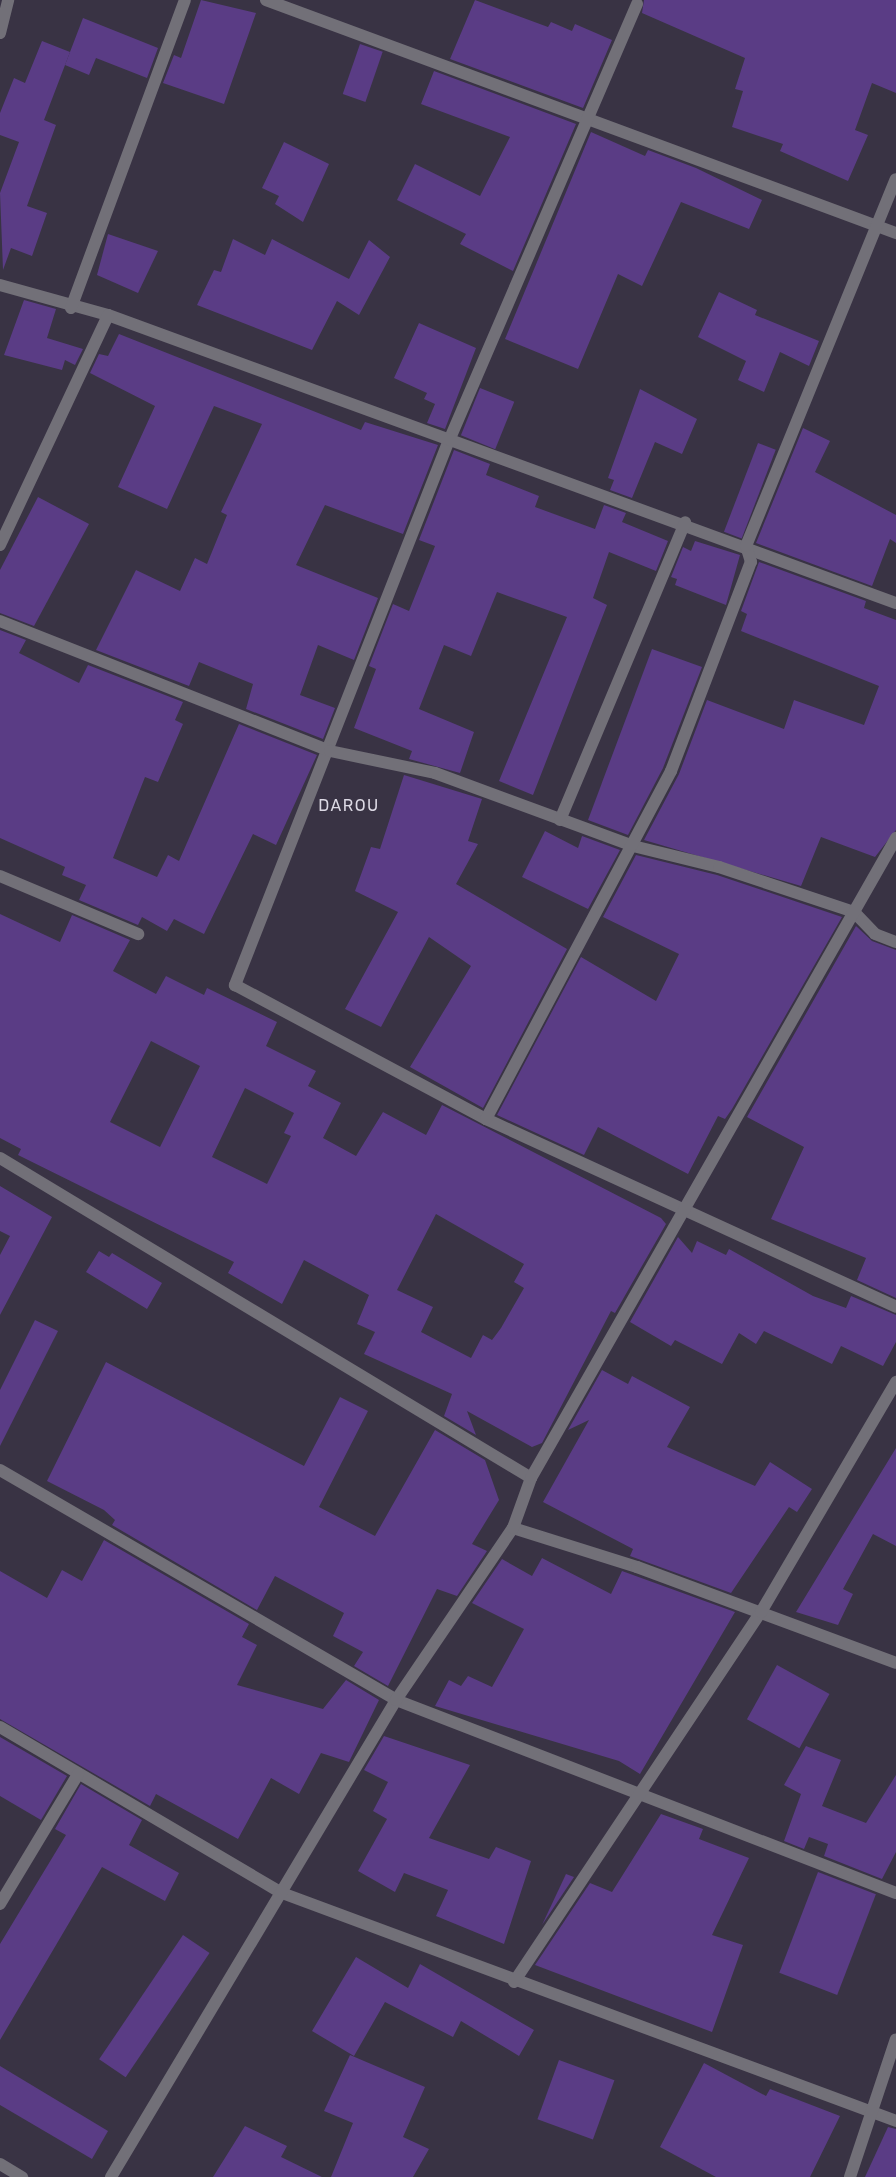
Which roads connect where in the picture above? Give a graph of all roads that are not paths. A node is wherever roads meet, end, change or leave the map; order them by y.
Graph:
1 (8, 0) edge
2 (184, 0) edge
3 (266, 0) edge
4 (637, 4) dead end
5 (0, 33) edge
6 (588, 119) junction
7 (896, 179) edge
8 (876, 227) junction
9 (896, 232) edge
10 (0, 285) edge
11 (71, 308) junction
12 (108, 315) junction
13 (449, 440) junction
14 (685, 522) junction
15 (0, 545) edge
16 (747, 546) junction
17 (896, 603) edge
18 (0, 621) edge
19 (330, 752) junction
20 (560, 820) junction
21 (896, 838) edge
22 (633, 846) junction
23 (0, 876) edge
24 (854, 912) junction
25 (138, 934) dead end
26 (896, 942) edge
27 (486, 1119) junction
28 (0, 1158) edge
29 (685, 1212) junction
30 (896, 1307) edge
31 (896, 1382) edge
32 (0, 1470) edge
33 (531, 1478) junction
34 (513, 1528) junction
35 (760, 1612) junction
36 (896, 1663) edge
37 (396, 1700) junction
38 (0, 1727) edge
39 (78, 1774) junction
40 (634, 1795) junction
41 (282, 1893) junction
42 (896, 1893) edge
43 (0, 1904) edge
44 (514, 1982) junction
45 (896, 2039) edge
46 (875, 2114) junction
47 (896, 2121) edge
48 (0, 2164) edge
49 (22, 2177) edge
50 (111, 2177) edge
51 (850, 2177) edge

1 - 5 street
2 - 11 street
3 - 6 street
4 - 6 street
6 - 8 street
6 - 13 street
7 - 8 street
8 - 9 street
8 - 16 street
10 - 11 street
11 - 12 street
12 - 13 street
12 - 15 street
13 - 14 street
13 - 19 street
14 - 16 street
14 - 20 street
16 - 17 street
16 - 22 street
18 - 19 street
19 - 20 street
19 - 27 street
20 - 22 street
21 - 24 street
22 - 24 street
22 - 27 street
23 - 25 street
24 - 26 street
24 - 29 street
27 - 29 street
28 - 33 street
29 - 30 street
29 - 33 street
31 - 35 street
32 - 37 street
33 - 34 street
34 - 35 street
34 - 37 street
35 - 36 street
35 - 40 street
37 - 40 street
37 - 41 street
38 - 39 street
39 - 41 street
39 - 43 street
40 - 42 street
40 - 44 street
41 - 44 street
41 - 50 street
44 - 46 street
45 - 46 street
46 - 47 street
46 - 51 street
48 - 49 street

